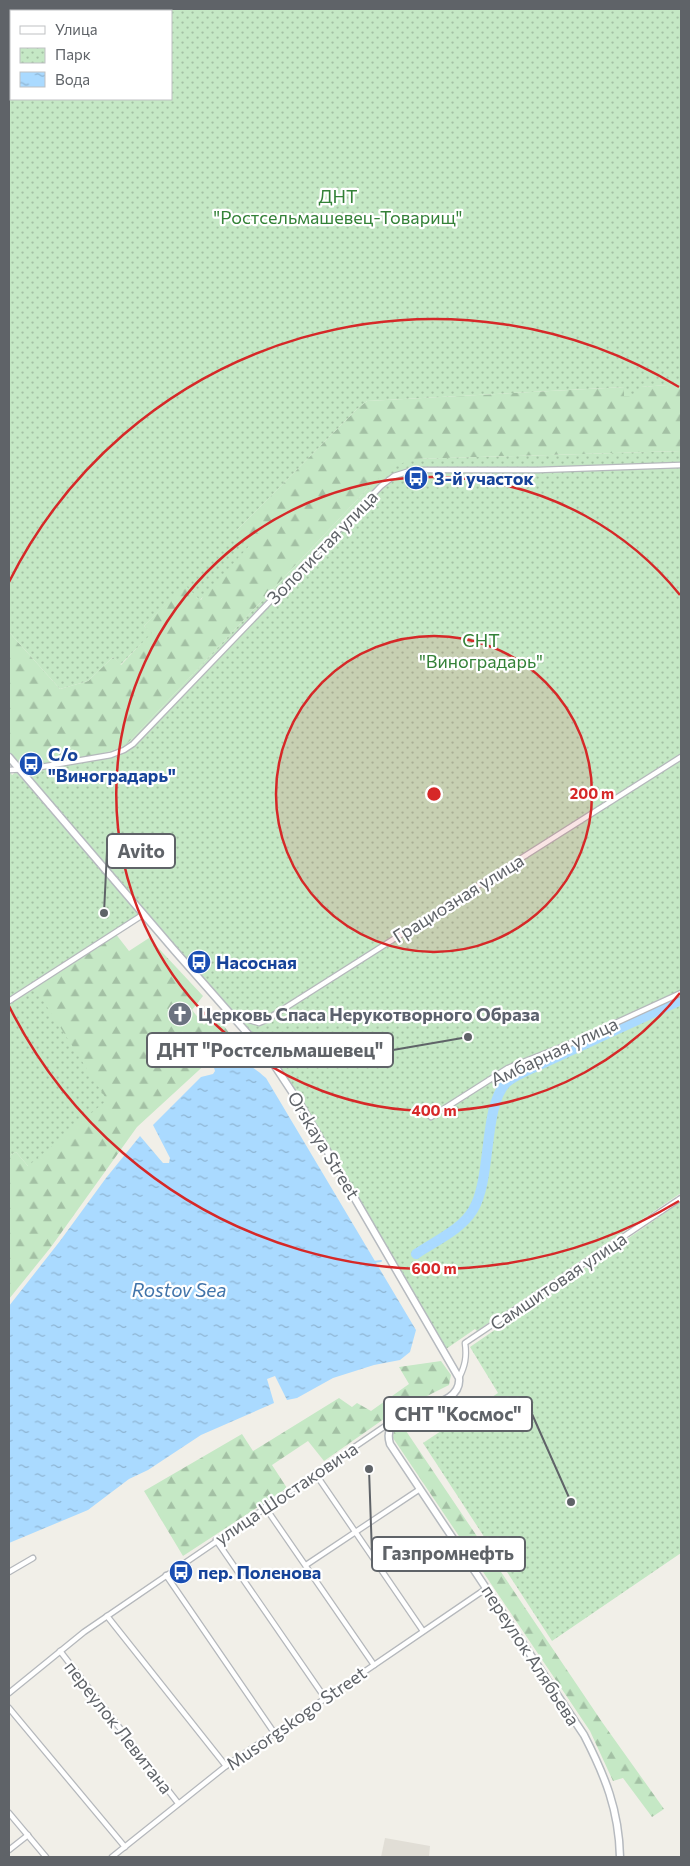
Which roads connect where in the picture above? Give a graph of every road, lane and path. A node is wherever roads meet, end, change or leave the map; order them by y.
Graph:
1 (681, 465) edge
2 (9, 757) edge
3 (681, 757) edge
4 (9, 770) edge
5 (20, 770) junction
6 (144, 914) junction
7 (681, 993) edge
8 (9, 1001) edge
9 (232, 1015) junction
10 (431, 1117) dead end
11 (681, 1198) edge
12 (459, 1378) junction
13 (394, 1420) junction
14 (315, 1473) junction
15 (420, 1489) junction
16 (266, 1507) junction
17 (354, 1531) junction
18 (216, 1540) junction
19 (33, 1558) dead end
20 (306, 1565) junction
21 (9, 1572) edge
22 (166, 1575) junction
23 (487, 1588) junction
24 (107, 1616) junction
25 (423, 1631) junction
26 (60, 1651) junction
27 (374, 1665) junction
28 (9, 1693) edge
29 (325, 1698) junction
30 (9, 1708) edge
31 (275, 1734) junction
32 (226, 1766) junction
33 (178, 1803) junction
34 (9, 1814) edge
35 (28, 1835) junction
36 (125, 1847) junction
37 (9, 1850) edge
38 (46, 1857) edge
39 (112, 1857) edge
40 (620, 1857) edge

1 - 5 street, Золотистая улица
2 - 5 main road, Orskaya Street
3 - 9 street, Грациозная улица
4 - 5 street, Золотистая улица
5 - 6 main road, Orskaya Street
6 - 8 street
6 - 9 main road, Orskaya Street
7 - 10 street, Амбарная улица
9 - 12 main road, Orskaya Street
11 - 12 street, Самшитовая улица
12 - 13 main road
13 - 14 street, улица Шостаковича
13 - 15 main road, переулок Алябьева
14 - 16 street, улица Шостаковича
14 - 17 street
15 - 17 street
15 - 23 main road, переулок Алябьева
16 - 18 street, улица Шостаковича
16 - 20 street
17 - 20 street
17 - 25 street
18 - 22 street, улица Шостаковича
18 - 29 street
19 - 21 street
20 - 27 street
22 - 24 street, улица Шостаковича
22 - 31 street
23 - 25 street, Musorgskogo Street
23 - 40 main road, переулок Алябьева
24 - 26 street, улица Шостаковича
24 - 32 street
25 - 27 street, Musorgskogo Street
26 - 28 street, улица Шостаковича
26 - 33 street, переулок Левитана
27 - 29 street, Musorgskogo Street
29 - 31 street, Musorgskogo Street
30 - 36 street
31 - 32 street, Musorgskogo Street
32 - 33 street, Musorgskogo Street
33 - 36 street, Musorgskogo Street
34 - 35 street
35 - 37 street
35 - 38 street
36 - 39 street, Musorgskogo Street

